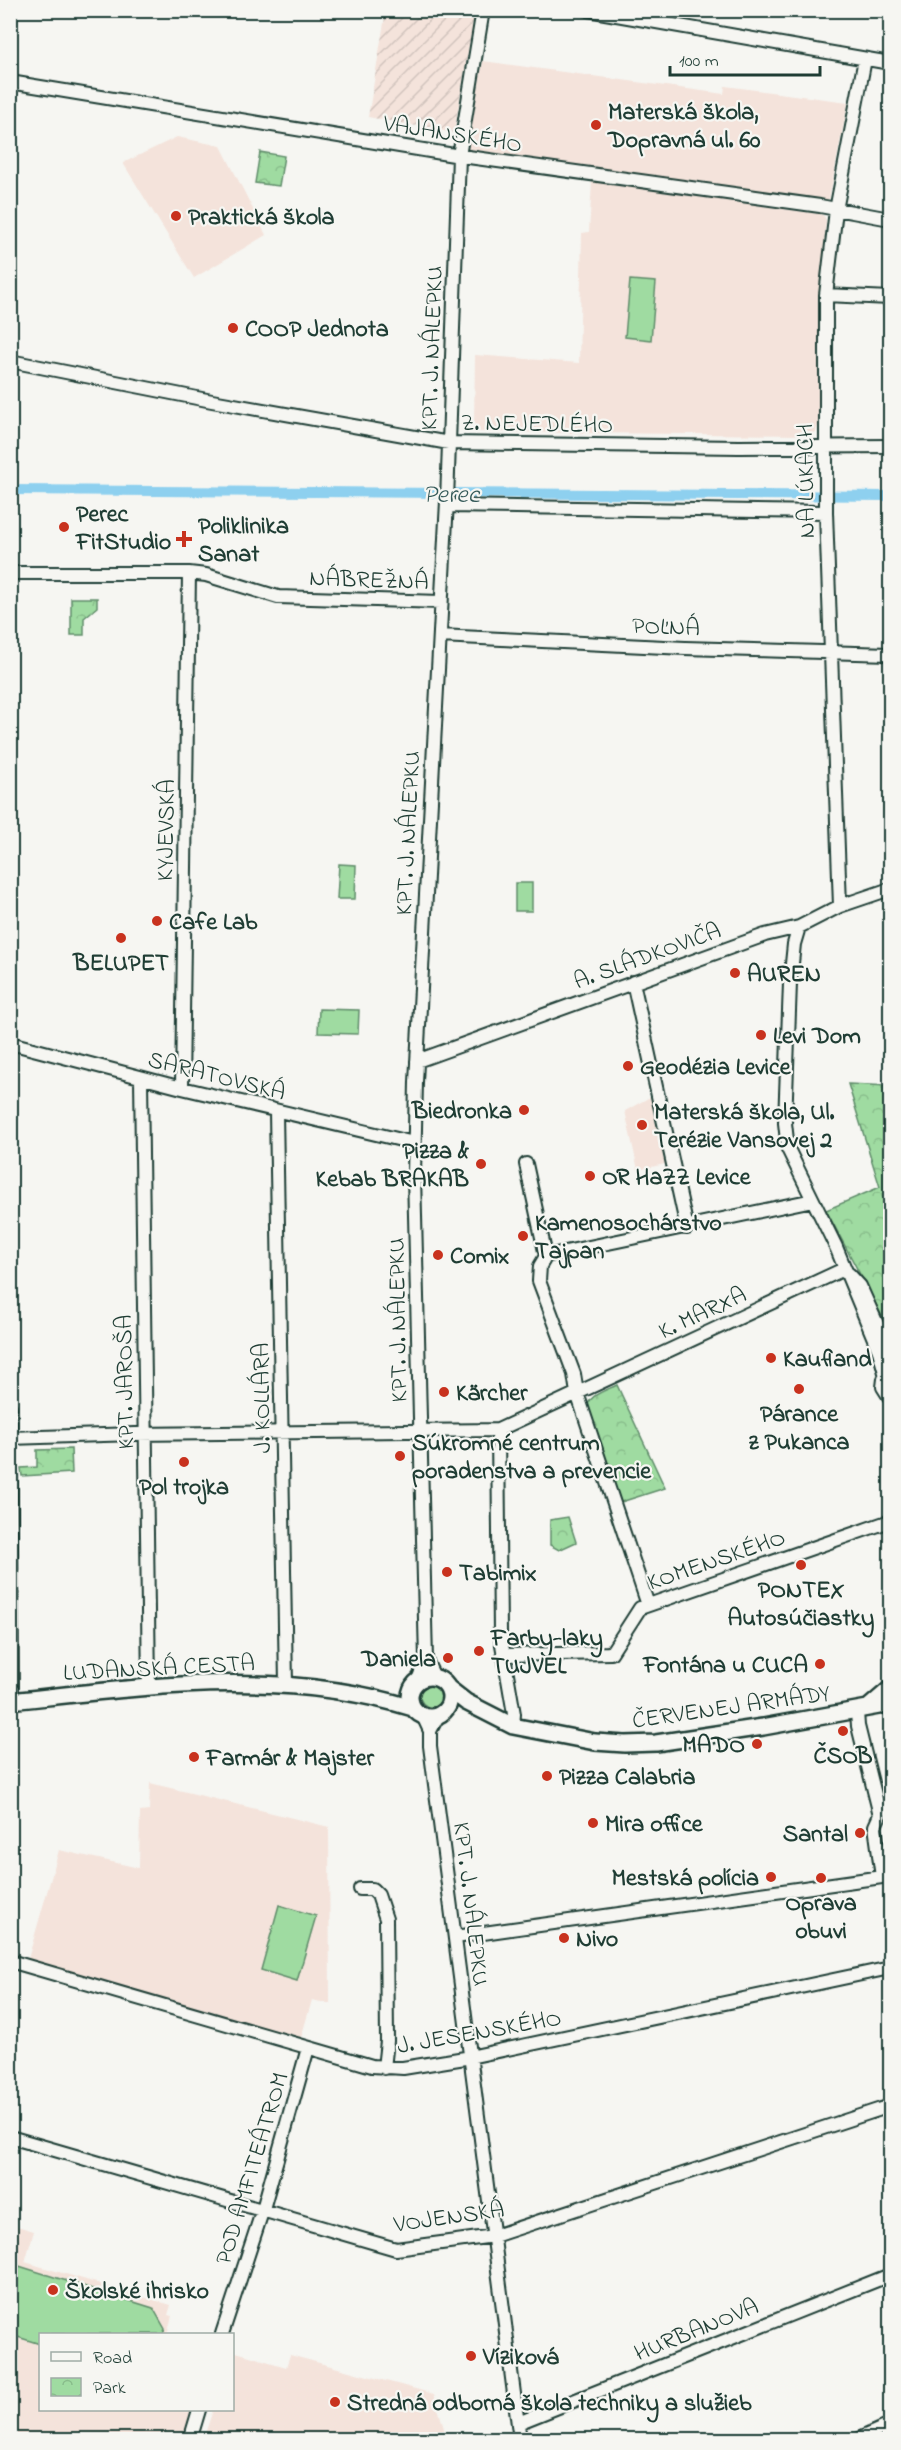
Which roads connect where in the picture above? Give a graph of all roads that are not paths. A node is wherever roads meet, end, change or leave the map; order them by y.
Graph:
1 (483, 10) edge
2 (588, 10) edge
3 (865, 59) junction
4 (891, 63) edge
5 (10, 82) edge
6 (459, 156) junction
7 (836, 210) junction
8 (891, 219) edge
9 (826, 295) junction
10 (891, 298) edge
11 (10, 362) edge
12 (449, 443) junction
13 (826, 446) junction
14 (891, 446) edge
15 (447, 503) junction
16 (826, 509) junction
17 (10, 573) edge
18 (189, 573) junction
19 (441, 602) junction
20 (440, 636) junction
21 (830, 652) junction
22 (891, 654) edge
23 (891, 889) edge
24 (843, 905) junction
25 (799, 927) junction
26 (633, 982) junction
27 (10, 1043) edge
28 (417, 1061) junction
29 (141, 1078) junction
30 (182, 1088) junction
31 (276, 1112) junction
32 (414, 1143) junction
33 (526, 1164) dead end
34 (813, 1200) junction
35 (687, 1228) junction
36 (546, 1256) junction
37 (844, 1269) junction
38 (891, 1353) edge
39 (888, 1374) edge
40 (577, 1393) junction
41 (890, 1399) edge
42 (10, 1407) edge
43 (498, 1430) junction
44 (421, 1431) junction
45 (283, 1432) junction
46 (145, 1434) junction
47 (11, 1438) edge
48 (891, 1521) edge
49 (648, 1605) junction
50 (503, 1655) junction
51 (426, 1660) junction
52 (434, 1677) junction
53 (286, 1684) junction
54 (149, 1686) junction
55 (414, 1686) junction
56 (448, 1688) junction
57 (891, 1689) edge
58 (382, 1698) junction
59 (466, 1702) junction
60 (11, 1704) edge
61 (891, 1704) edge
62 (862, 1711) junction
63 (418, 1712) junction
64 (443, 1712) junction
65 (513, 1726) junction
66 (430, 1731) junction
67 (885, 1814) edge
68 (360, 1888) dead end
69 (454, 1937) junction
70 (10, 1961) edge
71 (891, 1968) edge
72 (309, 2048) junction
73 (471, 2057) junction
74 (384, 2068) junction
75 (891, 2106) edge
76 (10, 2137) edge
77 (263, 2209) junction
78 (494, 2236) junction
79 (891, 2275) edge
80 (222, 2333) edge
81 (198, 2411) edge
82 (518, 2423) junction
83 (891, 2426) edge
84 (190, 2439) edge
85 (520, 2439) edge
86 (856, 2439) edge

1 - 6 street, KPT. J. NÁLEPKU
2 - 3 street
3 - 4 street
3 - 7 street, NA LÚKACH
5 - 6 street, VAJANSKÉHO
6 - 7 street, VAJANSKÉHO
6 - 12 street, KPT. J. NÁLEPKU
7 - 8 street, VAJANSKÉHO
7 - 9 street, NA LÚKACH
9 - 10 street
9 - 13 street, NA LÚKACH
11 - 12 street, Z. NEJEDLÉHO
12 - 13 street, Z. NEJEDLÉHO
12 - 15 street, KPT. J. NÁLEPKU
13 - 14 street, Z. NEJEDLÉHO
13 - 16 street, NA LÚKACH
15 - 16 street
15 - 19 street, KPT. J. NÁLEPKU
16 - 21 street, NA LÚKACH
17 - 18 street, NÁBREŽNÁ
18 - 19 street, NÁBREŽNÁ
18 - 30 street, KYJEVSKÁ
19 - 20 street, KPT. J. NÁLEPKU
20 - 21 street, POĽNÁ
20 - 28 street, KPT. J. NÁLEPKU
21 - 22 street, POĽNÁ
21 - 24 street, NA LÚKACH
23 - 24 street, A. SLÁDKOVIČA
24 - 25 street, A. SLÁDKOVIČA
25 - 26 street, A. SLÁDKOVIČA
25 - 34 street
26 - 28 street, A. SLÁDKOVIČA
26 - 35 street
27 - 29 street, SARATOVSKÁ
28 - 32 street, KPT. J. NÁLEPKU
29 - 30 street, SARATOVSKÁ
29 - 46 street, KPT. JAROŠA
30 - 31 street, SARATOVSKÁ
31 - 32 street, SARATOVSKÁ
31 - 45 street, J. KOLLÁRA
32 - 44 street, KPT. J. NÁLEPKU
33 - 36 street
34 - 35 street
34 - 37 street
35 - 36 street
36 - 40 street
37 - 38 street
37 - 39 street
37 - 40 street, K. MARXA
39 - 41 street
40 - 43 street, K. MARXA
40 - 49 street
42 - 47 street
43 - 44 street, K. MARXA
43 - 50 street
44 - 45 street, K. MARXA
44 - 51 street, KPT. J. NÁLEPKU
45 - 46 street, K. MARXA
45 - 53 street, J. KOLLÁRA
46 - 47 street, K. MARXA
46 - 54 street, KPT. JAROŠA
47 - 60 street
48 - 49 street, KOMENSKÉHO
49 - 50 street, KOMENSKÉHO
50 - 65 street
51 - 52 street, KPT. J. NÁLEPKU
51 - 55 street, KPT. J. NÁLEPKU
52 - 55 street
52 - 56 street
53 - 54 street, LUDANSKÁ CESTA
53 - 58 street, LUDANSKÁ CESTA
54 - 60 street, LUDANSKÁ CESTA
55 - 58 street, LUDANSKÁ CESTA
55 - 63 street
56 - 59 street, ČERVENEJ ARMÁDY
56 - 64 street
57 - 62 street, ČERVENEJ ARMÁDY
58 - 63 street, LUDANSKÁ CESTA
59 - 64 street
59 - 65 street, ČERVENEJ ARMÁDY
61 - 62 street, ČERVENEJ ARMÁDY
62 - 65 street, ČERVENEJ ARMÁDY
62 - 67 street
63 - 64 street
63 - 66 street, KPT. J. NÁLEPKU
64 - 66 street
66 - 69 street, KPT. J. NÁLEPKU
67 - 69 street
68 - 74 street
69 - 73 street, KPT. J. NÁLEPKU
70 - 72 street, J. JESENSKÉHO
71 - 73 street, J. JESENSKÉHO
72 - 74 street, J. JESENSKÉHO
72 - 77 street, POD AMFITEÁTROM
73 - 74 street, J. JESENSKÉHO
73 - 78 street, KPT. J. NÁLEPKU
75 - 78 street, VOJENSKÁ
76 - 77 street, VOJENSKÁ
77 - 78 street, VOJENSKÁ
77 - 80 street, POD AMFITEÁTROM
78 - 82 street, KPT. J. NÁLEPKU
79 - 82 street, HURBANOVA
81 - 84 street
82 - 85 street, KPT. J. NÁLEPKU
83 - 86 street

